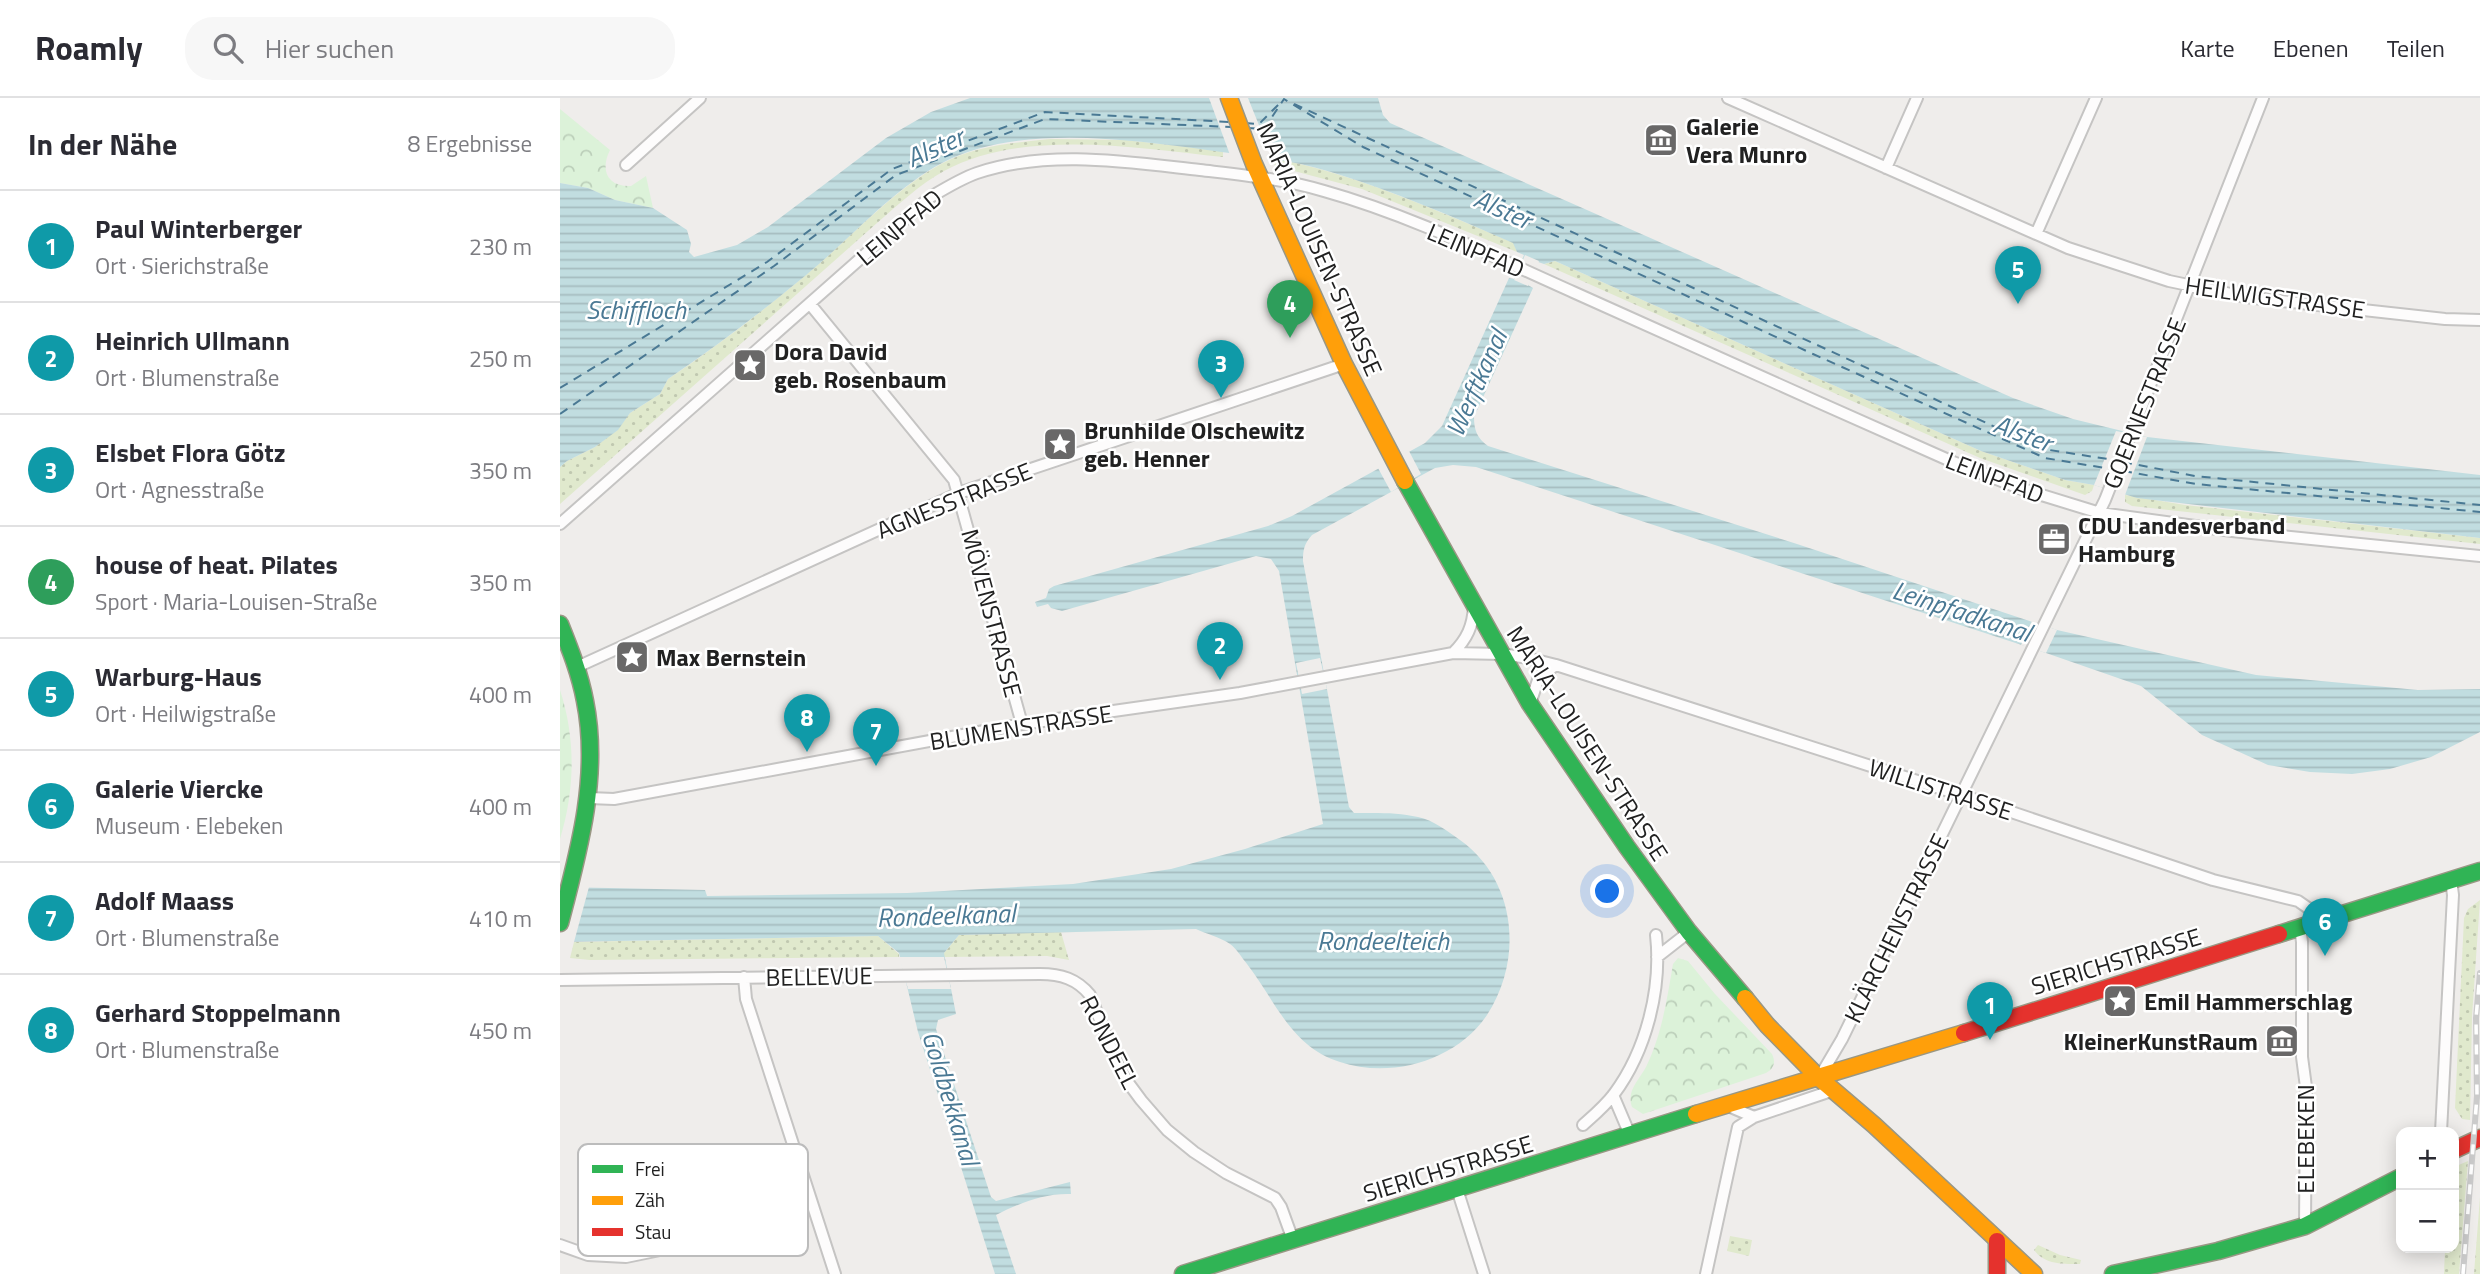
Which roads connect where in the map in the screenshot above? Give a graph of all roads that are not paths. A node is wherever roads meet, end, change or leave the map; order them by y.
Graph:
1 (700, 98) edge
2 (1229, 98) edge
3 (1728, 98) edge
4 (1917, 98) edge
5 (2096, 98) edge
6 (2263, 98) edge
7 (626, 165) dead end
8 (1886, 168) junction
9 (1261, 178) junction
10 (2036, 234) junction
11 (2190, 286) junction
12 (810, 304) junction
13 (2480, 320) edge
14 (1345, 364) junction
15 (959, 493) junction
16 (2100, 513) junction
17 (560, 524) edge
18 (2480, 556) edge
19 (1474, 605) junction
20 (560, 624) edge
21 (1453, 653) junction
22 (1502, 654) junction
23 (1556, 666) junction
24 (577, 667) junction
25 (1530, 704) junction
26 (1023, 724) junction
27 (1962, 795) junction
28 (589, 797) junction
29 (2480, 871) edge
30 (2451, 880) junction
31 (2316, 922) junction
32 (560, 923) edge
33 (2300, 927) junction
34 (1689, 933) junction
35 (1656, 935) dead end
36 (1657, 957) junction
37 (744, 977) junction
38 (560, 979) edge
39 (1076, 982) joint
40 (1819, 1078) junction
41 (1834, 1090) junction
42 (1613, 1095) junction
43 (1726, 1105) junction
44 (1754, 1116) junction
45 (1583, 1125) dead end
46 (2441, 1127) edge
47 (1630, 1135) junction
48 (2480, 1138) edge
49 (793, 1144) edge
50 (2459, 1148) edge
51 (2396, 1180) edge
52 (1457, 1188) junction
53 (808, 1192) edge
54 (811, 1201) junction
55 (808, 1202) edge
56 (2305, 1226) junction
57 (1293, 1240) junction
58 (1997, 1241) junction
59 (560, 1245) edge
60 (578, 1251) edge
61 (607, 1256) edge
62 (631, 1256) edge
63 (835, 1274) edge
64 (1183, 1274) edge
65 (1484, 1274) edge
66 (1706, 1274) edge
67 (1997, 1274) edge
68 (2034, 1274) edge
69 (2113, 1274) edge

1 - 7 street
2 - 9 main road, MARIA-LOUISEN-STRASSE
3 - 8 street, HEILWIGSTRASSE
4 - 8 street
5 - 10 street
6 - 11 street, GOERNESTRASSE
8 - 10 street, HEILWIGSTRASSE
9 - 12 street, LEINPFAD
9 - 14 main road, MARIA-LOUISEN-STRASSE
9 - 16 street, LEINPFAD
10 - 11 street, HEILWIGSTRASSE
11 - 13 street, HEILWIGSTRASSE
11 - 16 street, GOERNESTRASSE
12 - 15 street, MÖVENSTRASSE
12 - 17 street, LEINPFAD
14 - 15 street, AGNESSTRASSE
14 - 19 main road, MARIA-LOUISEN-STRASSE
15 - 24 street, AGNESSTRASSE
15 - 26 street, MÖVENSTRASSE
16 - 18 street, LEINPFAD
16 - 27 street, KLÄRCHENSTRASSE
19 - 21 street
19 - 22 main road, MARIA-LOUISEN-STRASSE
20 - 24 main road
21 - 22 street, BLUMENSTRASSE
21 - 26 street, BLUMENSTRASSE
22 - 23 street, WILLISTRASSE
22 - 25 main road, MARIA-LOUISEN-STRASSE
23 - 25 street
23 - 27 street, WILLISTRASSE
24 - 28 main road
25 - 34 main road, MARIA-LOUISEN-STRASSE
26 - 28 street, BLUMENSTRASSE
27 - 31 street, WILLISTRASSE
27 - 40 street, KLÄRCHENSTRASSE
28 - 32 main road
29 - 30 main road, SIERICHSTRASSE
30 - 31 main road, SIERICHSTRASSE
30 - 46 street
31 - 33 main road, SIERICHSTRASSE
33 - 40 main road, SIERICHSTRASSE
33 - 56 street, ELEBEKEN
34 - 36 street
34 - 40 main road, MARIA-LOUISEN-STRASSE
35 - 36 street
36 - 42 street
37 - 38 street, BELLEVUE
37 - 39 street, BELLEVUE
37 - 49 street
39 - 57 street, RONDEEL
40 - 41 main road, MARIA-LOUISEN-STRASSE
40 - 43 main road, SIERICHSTRASSE
41 - 44 street
41 - 58 main road, MARIA-LOUISEN-STRASSE
42 - 45 street
42 - 47 street
43 - 44 street
43 - 47 main road, SIERICHSTRASSE
44 - 66 street
47 - 52 main road, SIERICHSTRASSE
48 - 50 main road
51 - 56 main road
52 - 57 main road, SIERICHSTRASSE
52 - 65 street
53 - 54 street
54 - 55 street
54 - 63 street
56 - 69 main road
57 - 64 main road, SIERICHSTRASSE
58 - 67 main road
58 - 68 main road, MARIA-LOUISEN-STRASSE
59 - 60 street
61 - 62 street

